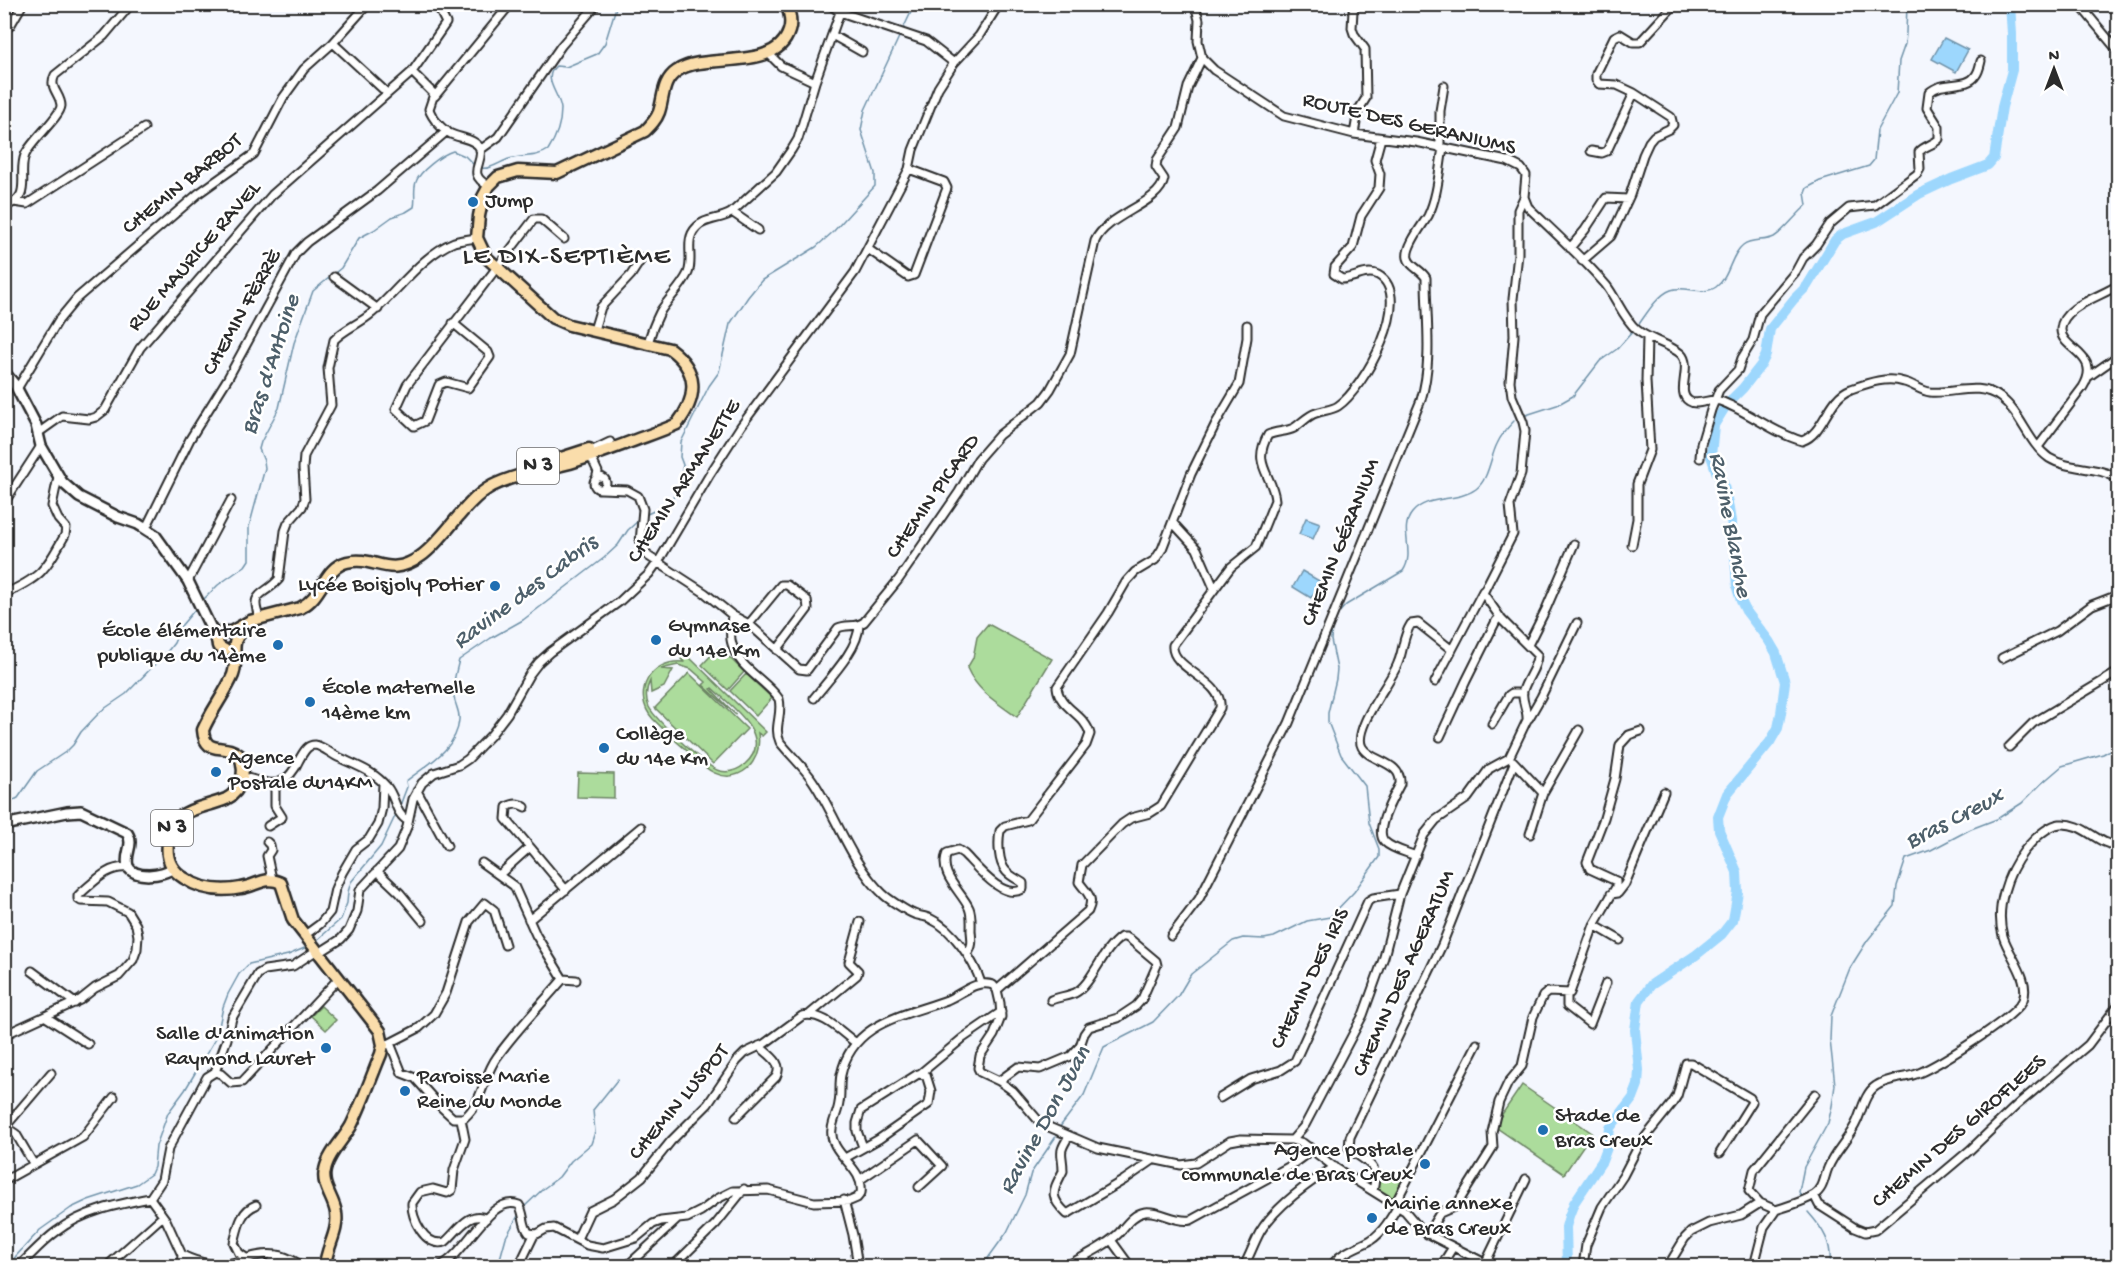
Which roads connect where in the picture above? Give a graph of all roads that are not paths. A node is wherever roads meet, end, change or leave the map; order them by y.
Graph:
1 (131, 4) edge
2 (368, 4) edge
3 (439, 4) edge
4 (597, 4) edge
5 (829, 4) edge
6 (999, 4) edge
7 (1195, 4) edge
8 (1357, 4) edge
9 (1675, 4) edge
10 (2079, 4) edge
11 (786, 5) edge
12 (21, 7) dead end
13 (508, 7) dead end
14 (840, 12) junction
15 (4, 28) edge
16 (832, 34) junction
17 (333, 44) junction
18 (2118, 51) edge
19 (862, 52) dead end
20 (768, 53) junction
21 (1202, 58) junction
22 (1981, 61) dead end
23 (954, 63) junction
24 (412, 72) junction
25 (815, 82) junction
26 (1444, 86) dead end
27 (387, 93) junction
28 (1634, 93) junction
29 (435, 96) junction
30 (144, 128) dead end
31 (447, 131) junction
32 (1354, 134) junction
33 (1381, 138) junction
34 (1441, 148) junction
35 (480, 150) junction
36 (1591, 151) dead end
37 (909, 169) junction
38 (489, 186) junction
39 (1524, 197) junction
40 (1628, 199) junction
41 (14, 202) junction
42 (4, 206) edge
43 (732, 212) junction
44 (758, 230) dead end
45 (477, 238) junction
46 (564, 239) dead end
47 (1570, 248) junction
48 (868, 249) junction
49 (642, 258) dead end
50 (1582, 261) junction
51 (497, 267) junction
52 (334, 277) dead end
53 (2118, 285) edge
54 (378, 309) junction
55 (453, 324) junction
56 (1247, 325) dead end
57 (594, 330) junction
58 (1647, 337) junction
59 (648, 343) junction
60 (2118, 356) edge
61 (4, 372) edge
62 (2088, 377) junction
63 (17, 389) junction
64 (1720, 401) junction
65 (38, 433) junction
66 (613, 445) junction
67 (41, 446) junction
68 (2038, 447) junction
69 (1700, 458) dead end
70 (591, 462) junction
71 (58, 477) junction
72 (2118, 479) edge
73 (231, 500) dead end
74 (4, 502) edge
75 (1173, 523) junction
76 (146, 528) junction
77 (1574, 544) dead end
78 (1632, 545) dead end
79 (412, 562) junction
80 (657, 563) junction
81 (188, 581) junction
82 (1214, 588) junction
83 (1483, 591) junction
84 (4, 594) edge
85 (2118, 595) edge
86 (732, 615) junction
87 (1500, 618) junction
88 (258, 620) junction
89 (1576, 623) dead end
90 (749, 624) junction
91 (860, 625) junction
92 (227, 640) junction
93 (1528, 645) junction
94 (777, 650) junction
95 (1452, 650) junction
96 (2002, 658) dead end
97 (2118, 672) edge
98 (1436, 682) dead end
99 (1523, 693) junction
100 (814, 698) dead end
101 (1527, 720) junction
102 (1492, 724) dead end
103 (1579, 729) dead end
104 (1641, 731) dead end
105 (1440, 737) dead end
106 (2009, 747) dead end
107 (1511, 760) junction
108 (243, 777) junction
109 (384, 783) junction
110 (275, 785) junction
111 (417, 791) junction
112 (1664, 792) dead end
113 (1543, 793) junction
114 (525, 807) dead end
115 (408, 821) junction
116 (4, 825) edge
117 (268, 826) dead end
118 (641, 827) dead end
119 (1530, 834) dead end
120 (267, 842) dead end
121 (447, 846) dead end
122 (2118, 846) edge
123 (530, 847) junction
124 (1416, 856) junction
125 (482, 863) dead end
126 (129, 868) junction
127 (172, 868) junction
128 (377, 871) junction
129 (500, 875) junction
130 (272, 879) junction
131 (566, 890) junction
132 (1400, 894) junction
133 (1611, 894) junction
134 (530, 920) junction
135 (423, 921) dead end
136 (860, 922) dead end
137 (1594, 925) junction
138 (306, 936) junction
139 (1171, 936) dead end
140 (1620, 940) dead end
141 (505, 945) dead end
142 (318, 951) junction
143 (967, 954) junction
144 (32, 971) dead end
145 (339, 978) junction
146 (563, 979) junction
147 (576, 980) dead end
148 (981, 983) junction
149 (1606, 983) dead end
150 (997, 990) junction
151 (1567, 994) junction
152 (1051, 1000) dead end
153 (75, 1003) junction
154 (2118, 1005) edge
155 (1001, 1012) junction
156 (810, 1014) junction
157 (46, 1017) junction
158 (4, 1035) edge
159 (856, 1043) junction
160 (88, 1044) dead end
161 (387, 1044) junction
162 (1477, 1044) dead end
163 (759, 1046) junction
164 (215, 1072) junction
165 (51, 1073) dead end
166 (921, 1073) junction
167 (999, 1081) junction
168 (1815, 1094) dead end
169 (114, 1097) dead end
170 (1220, 1098) dead end
171 (736, 1117) dead end
172 (461, 1119) junction
173 (5, 1126) edge
174 (1067, 1135) junction
175 (1292, 1140) junction
176 (864, 1147) junction
177 (1309, 1148) junction
178 (1720, 1153) dead end
179 (845, 1158) junction
180 (1153, 1160) junction
181 (33, 1163) junction
182 (1335, 1167) junction
183 (861, 1179) junction
184 (1526, 1179) dead end
185 (4, 1181) edge
186 (919, 1187) dead end
187 (744, 1189) junction
188 (1373, 1191) junction
189 (1811, 1197) junction
190 (150, 1198) junction
191 (844, 1200) junction
192 (1760, 1203) junction
193 (256, 1204) dead end
194 (1396, 1205) junction
195 (1776, 1210) junction
196 (163, 1216) junction
197 (486, 1219) junction
198 (677, 1220) junction
199 (1428, 1234) junction
200 (534, 1235) junction
201 (577, 1239) junction
202 (1111, 1240) junction
203 (1453, 1247) junction
204 (182, 1255) junction
205 (277, 1255) junction
206 (246, 1258) junction
207 (1070, 1264) dead end
208 (1487, 1265) edge
209 (19, 1266) edge
210 (107, 1266) edge
211 (180, 1266) edge
212 (267, 1266) edge
213 (303, 1266) edge
214 (325, 1266) edge
215 (390, 1266) edge
216 (399, 1266) edge
217 (440, 1266) edge
218 (519, 1266) edge
219 (627, 1266) edge
220 (673, 1266) edge
221 (858, 1266) edge
222 (1130, 1266) edge
223 (1244, 1266) edge
224 (1332, 1266) edge
225 (1441, 1266) edge
226 (1583, 1266) edge
227 (1668, 1266) edge
228 (1754, 1266) edge

1 - 41 street
2 - 17 street, CHEMIN BARBOT
3 - 24 street, RUE MAURICE RAVEL
4 - 35 street
5 - 14 street
6 - 23 street, CHEMIN ARMANETTE
7 - 21 street
8 - 32 street
9 - 28 street
10 - 18 street
11 - 20 main road
12 - 15 street
13 - 29 street
14 - 16 street
14 - 23 street
16 - 19 street
16 - 25 street
17 - 27 street
17 - 63 street, CHEMIN BARBOT
20 - 25 street
20 - 38 main road
21 - 32 street, ROUTE DES GERANIUMS
21 - 91 street, CHEMIN PICARD
22 - 64 street
23 - 37 street, CHEMIN ARMANETTE
24 - 27 street, RUE MAURICE RAVEL
24 - 29 street
25 - 43 street
26 - 34 street
27 - 65 street, RUE MAURICE RAVEL
28 - 36 street
28 - 40 street
29 - 31 street
30 - 41 street
31 - 35 street
31 - 76 street, CHEMIN FÈRRÈ
32 - 33 street, ROUTE DES GERANIUMS
33 - 34 street, ROUTE DES GERANIUMS
33 - 82 street
34 - 39 street, ROUTE DES GERANIUMS
34 - 139 street, CHEMIN GÉRANIUM
35 - 38 street
37 - 48 street, CHEMIN ARMANETTE
37 - 48 street
38 - 45 main road
39 - 47 street
39 - 83 street
40 - 47 street
40 - 50 street
41 - 42 street
43 - 44 street
43 - 59 street
45 - 51 main road, N 3
45 - 54 street
46 - 51 street
47 - 50 street
48 - 80 street, CHEMIN ARMANETTE
49 - 57 street
50 - 58 street
51 - 55 street
51 - 57 main road, N 3
52 - 54 street
53 - 62 street
54 - 88 street
55 - 55 street
56 - 75 street
57 - 59 main road, N 3
58 - 64 street
58 - 78 street
59 - 66 main road, N 3
60 - 62 street
61 - 63 main road
62 - 68 street
63 - 65 main road
64 - 68 street
64 - 69 street
65 - 67 main road
66 - 70 main road, N 3
66 - 70 main road
67 - 71 main road
67 - 74 street
68 - 72 street
70 - 79 main road, N 3
70 - 79 main road, N 3
70 - 80 street
71 - 76 main road
71 - 84 street
73 - 81 street
75 - 82 street
75 - 143 street
76 - 81 main road
77 - 93 street
79 - 88 main road
80 - 86 street
80 - 111 street, CHEMIN ARMANETTE
81 - 92 main road
82 - 150 street
83 - 87 street
83 - 95 street
85 - 96 street
86 - 90 street
86 - 143 street
87 - 93 street
87 - 105 street
88 - 92 main road
89 - 101 street
90 - 94 street
90 - 94 street
91 - 94 street, CHEMIN PICARD
91 - 100 street, CHEMIN PICARD
92 - 108 main road
93 - 99 street
95 - 98 street
95 - 124 street
97 - 106 street
99 - 101 street
99 - 102 street
101 - 107 street
103 - 113 street
104 - 133 street
107 - 113 street
107 - 124 street
107 - 188 street, CHEMIN DES AGERATUM
108 - 110 street
108 - 127 main road, N 3
109 - 110 street
109 - 115 street
109 - 138 street
110 - 117 street
111 - 115 street
111 - 121 street
112 - 133 street
113 - 119 street
114 - 123 street
115 - 128 street
116 - 126 main road
118 - 131 street
120 - 130 street
122 - 189 street
123 - 129 street
123 - 131 street
124 - 132 street
125 - 129 street
126 - 127 main road
126 - 153 street
127 - 130 main road, N 3
128 - 135 street
128 - 142 street
129 - 134 street
130 - 138 main road
131 - 134 street
132 - 170 street, CHEMIN DES IRIS
132 - 175 street
133 - 137 street
134 - 146 street
136 - 156 street, CHEMIN LUSPOT
137 - 140 street
137 - 151 street
138 - 142 main road
141 - 161 street
142 - 145 main road
142 - 164 street
143 - 148 street
144 - 153 street
145 - 161 main road
145 - 164 street
146 - 147 street
146 - 172 street
148 - 150 street
148 - 159 street
149 - 151 street
150 - 155 street
151 - 199 street
152 - 167 street
153 - 157 street
154 - 189 street, CHEMIN DES GIROFLEES
155 - 166 street
155 - 167 street
156 - 159 street
156 - 163 street, CHEMIN LUSPOT
157 - 158 street
157 - 160 street
159 - 179 street
161 - 172 street
161 - 214 main road
162 - 194 street
163 - 171 street
163 - 201 street, CHEMIN LUSPOT
164 - 190 street
165 - 173 street
166 - 176 street
166 - 176 street
167 - 174 street
168 - 192 street
169 - 181 street
172 - 197 street
173 - 181 street
174 - 180 street
174 - 180 street
175 - 177 street
175 - 180 street
176 - 179 street
177 - 182 street
177 - 202 street
178 - 226 street
179 - 183 street
181 - 185 street
182 - 188 street
182 - 223 street
183 - 186 street
183 - 191 street
184 - 208 street
187 - 191 street
187 - 198 street
187 - 220 street
188 - 194 street
189 - 195 street
190 - 196 street
190 - 209 street
191 - 221 street
192 - 195 street
192 - 227 street
193 - 206 street
194 - 199 street
194 - 224 street
195 - 228 street
196 - 204 street
196 - 210 street
197 - 200 street
197 - 217 street
198 - 201 street
198 - 219 street
199 - 203 street
200 - 201 street
200 - 218 street
202 - 207 street
202 - 222 street
203 - 208 street
203 - 225 street
204 - 206 street
204 - 211 street
205 - 206 street
205 - 212 street
205 - 213 street
215 - 216 street

